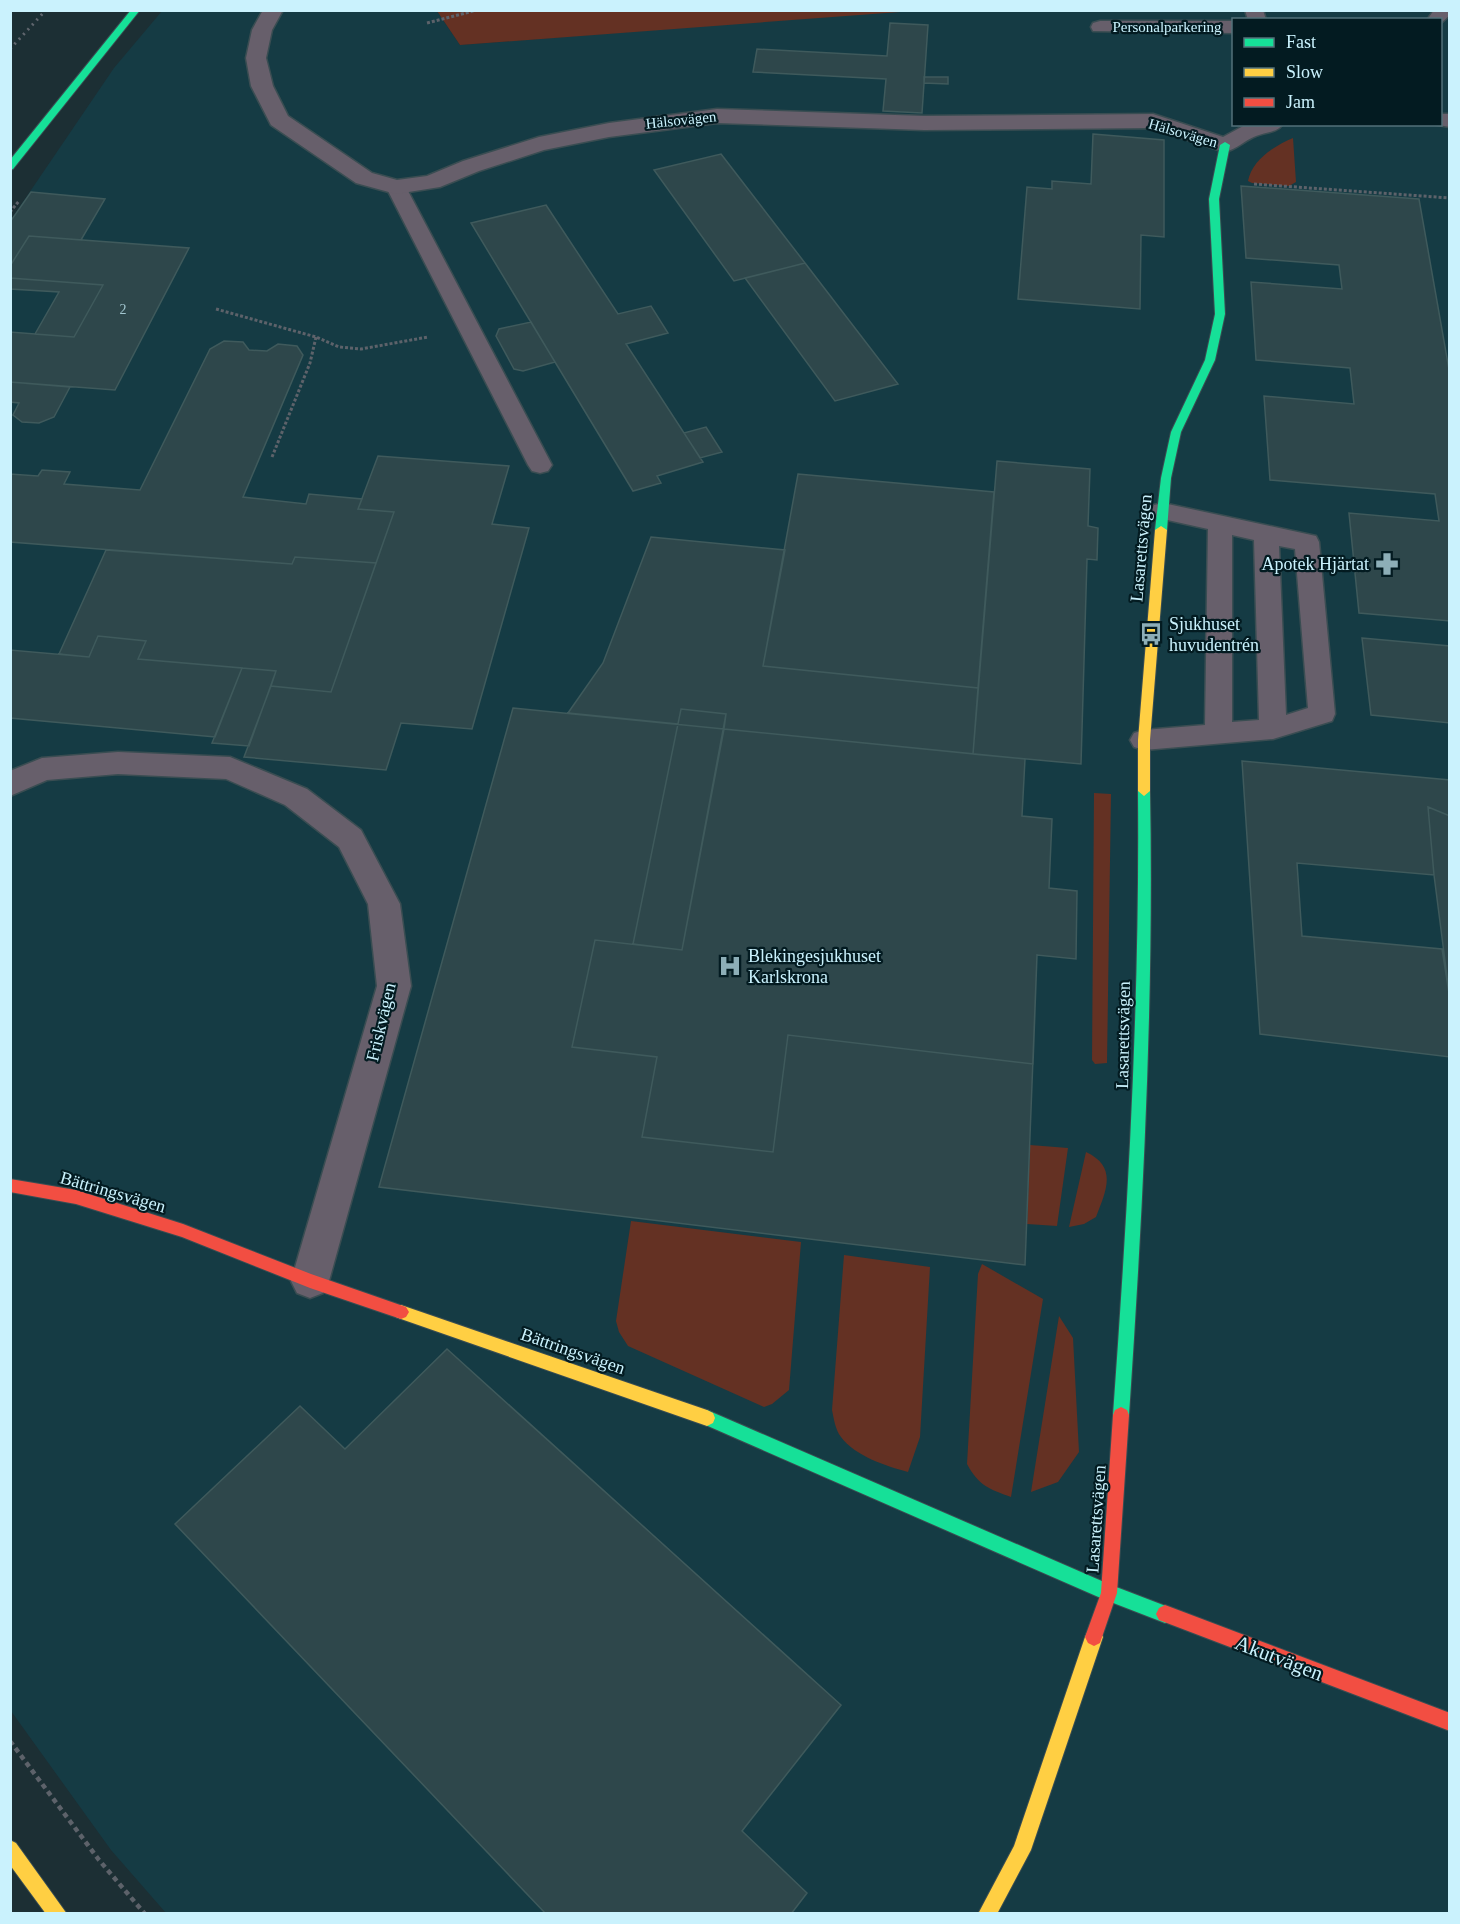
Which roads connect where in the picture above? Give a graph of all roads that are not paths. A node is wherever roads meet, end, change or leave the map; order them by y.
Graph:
1 (136, 10) edge
2 (273, 10) edge
3 (1100, 27) dead end
4 (1232, 27) edge
5 (1265, 126) edge
6 (1226, 145) junction
7 (10, 167) edge
8 (396, 187) junction
9 (540, 465) dead end
10 (1162, 511) junction
11 (1220, 522) junction
12 (1266, 536) junction
13 (1273, 729) junction
14 (1218, 732) junction
15 (1144, 740) junction
16 (10, 785) edge
17 (10, 1185) edge
18 (310, 1281) junction
19 (1109, 1593) junction
20 (1449, 1722) edge
21 (10, 1849) edge
22 (58, 1914) edge
23 (987, 1914) edge

1 - 7 street
2 - 8 street, Hälsovägen
3 - 4 lane, Personalparkering
5 - 6 street
6 - 8 street, Hälsovägen
6 - 10 street, Lasarettsvägen
8 - 9 lane
10 - 11 lane
10 - 15 street, Lasarettsvägen
11 - 12 lane
11 - 14 lane
12 - 13 lane
12 - 13 lane
13 - 14 lane
14 - 15 lane
15 - 19 street, Lasarettsvägen
16 - 18 street, Friskvägen
17 - 18 street, Bättringsvägen
18 - 19 street, Bättringsvägen
19 - 20 street, Akutvägen
19 - 23 street, Lasarettsvägen
21 - 22 street

